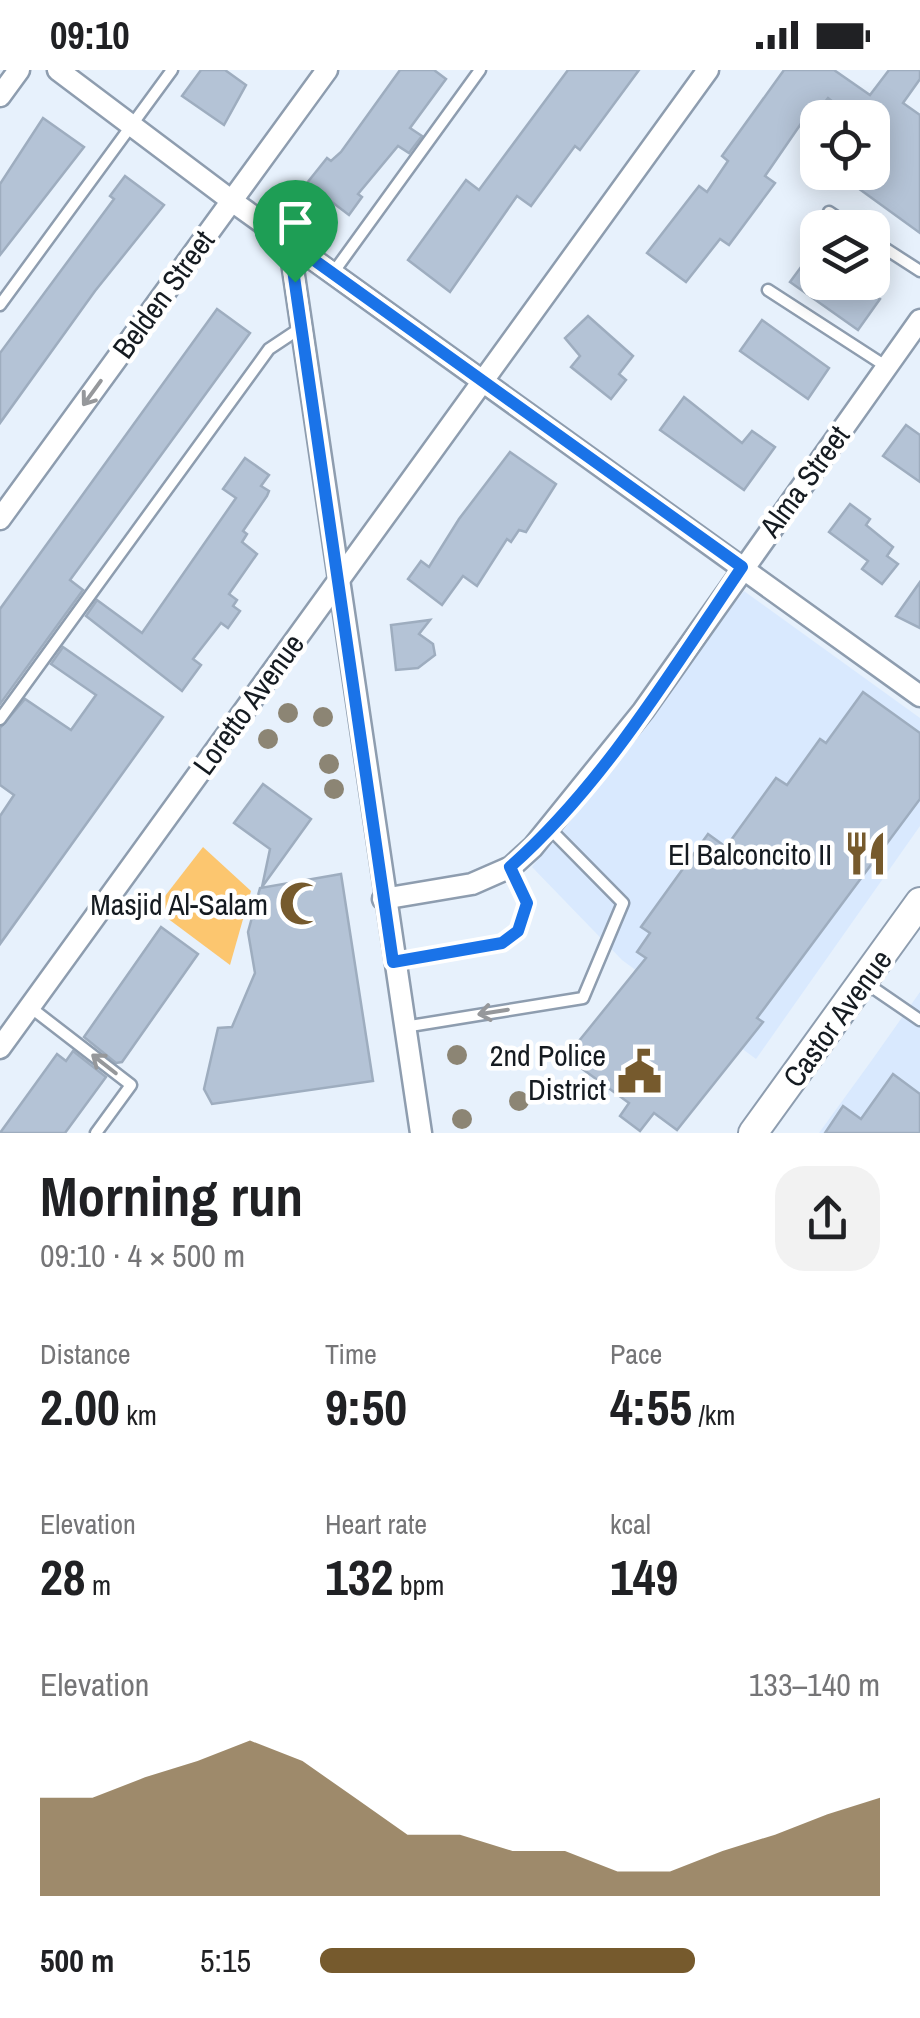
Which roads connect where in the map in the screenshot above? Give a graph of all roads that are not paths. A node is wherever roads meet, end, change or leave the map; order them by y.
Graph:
1 (19, 70) edge
2 (58, 70) edge
3 (172, 70) edge
4 (326, 70) edge
5 (480, 70) edge
6 (708, 70) edge
7 (0, 96) edge
8 (132, 125) junction
9 (232, 201) junction
10 (289, 242) junction
11 (890, 252) edge
12 (920, 271) edge
13 (333, 273) junction
14 (768, 290) dead end
15 (0, 305) edge
16 (920, 320) edge
17 (302, 328) junction
18 (887, 367) junction
19 (483, 380) junction
20 (0, 518) edge
21 (742, 567) junction
22 (338, 579) junction
23 (920, 696) edge
24 (0, 720) edge
25 (550, 828) junction
26 (510, 867) junction
27 (383, 899) junction
28 (920, 902) edge
29 (393, 962) junction
30 (863, 981) junction
31 (30, 1007) junction
32 (920, 1020) edge
33 (404, 1027) junction
34 (0, 1048) edge
35 (96, 1133) edge
36 (421, 1133) edge
37 (753, 1133) edge

1 - 7 street
2 - 8 street
3 - 8 lane
4 - 9 street, Belden Street
5 - 13 lane
6 - 19 street, Loretto Avenue
8 - 9 street
8 - 15 lane
9 - 10 street
9 -> 20 street, Belden Street
10 - 13 street
10 - 17 street
11 - 12 lane
13 - 19 street
14 - 18 lane
16 - 18 street, Alma Street
17 - 22 street
17 - 24 lane
18 - 21 street, Alma Street
19 - 21 street
19 - 22 street, Loretto Avenue
21 - 23 street
21 - 25 street, Alma Street
22 - 27 street
22 - 31 street, Loretto Avenue
25 - 26 street, Alma Street
25 -> 33 lane
26 - 27 street, Alma Street
26 - 29 lane
27 - 29 street
28 - 30 main road, Castor Avenue
29 - 33 street
30 - 32 lane
30 - 37 main road, Castor Avenue
31 - 34 street, Loretto Avenue
35 -> 31 lane
33 - 36 street

